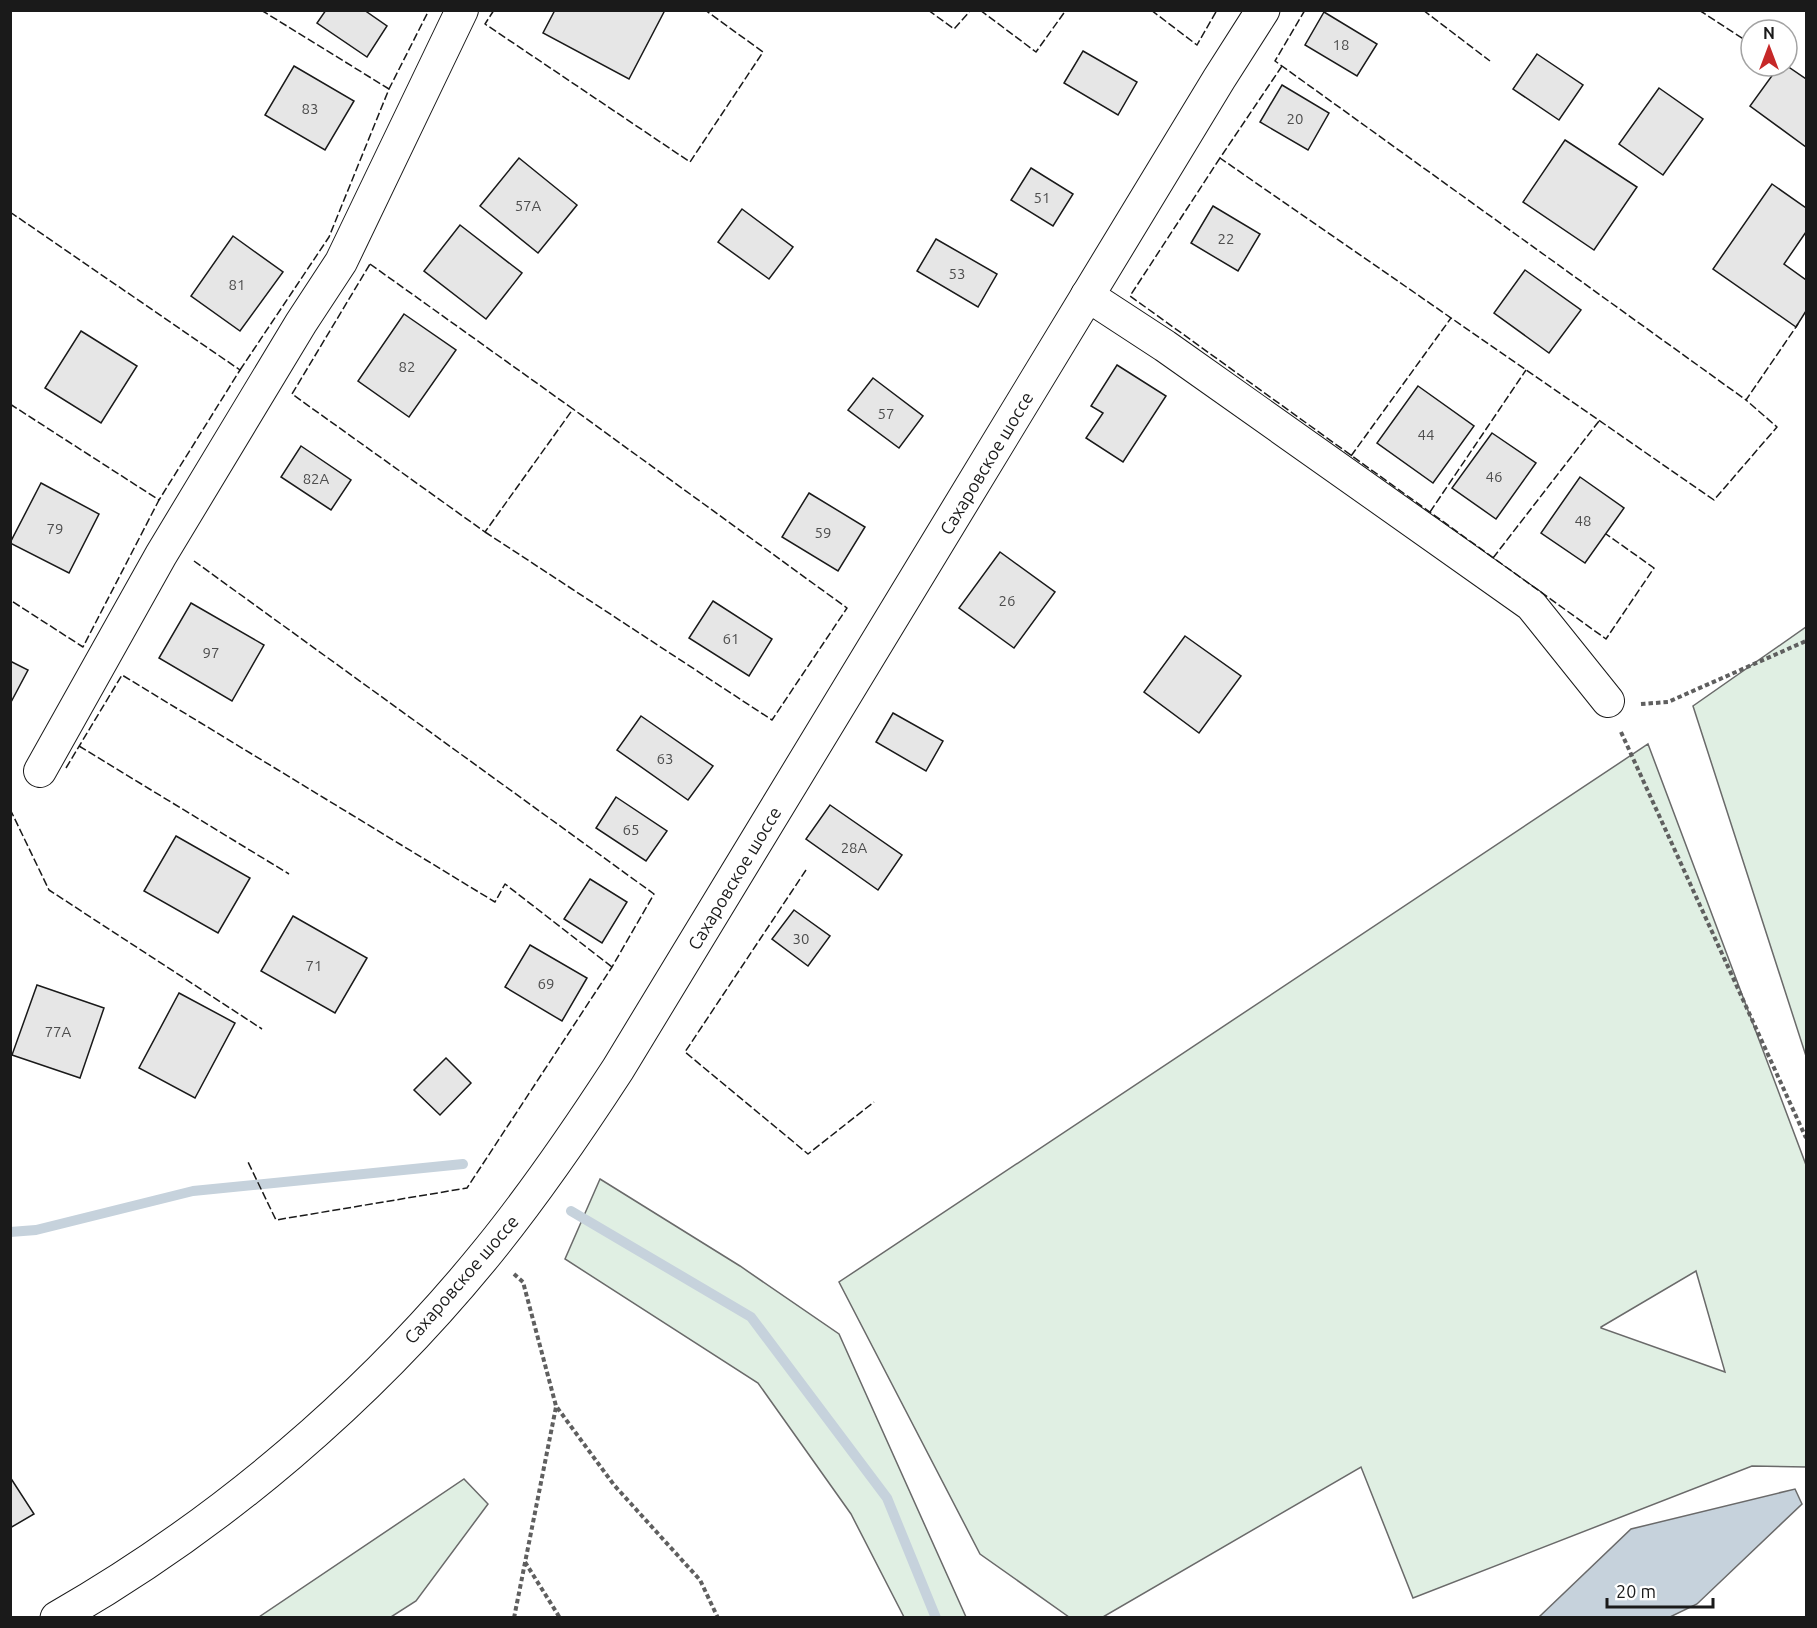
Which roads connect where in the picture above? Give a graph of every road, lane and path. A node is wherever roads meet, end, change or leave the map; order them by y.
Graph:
1 (462, 10) edge
2 (1263, 10) edge
3 (1088, 295) junction
4 (1806, 641) edge
5 (1608, 701) junction
6 (40, 771) dead end
7 (1806, 1138) edge
8 (488, 1252) junction
9 (556, 1406) junction
10 (525, 1561) junction
11 (57, 1617) edge
12 (514, 1617) edge
13 (560, 1617) edge
14 (718, 1617) edge

1 - 6 street
2 - 3 main road, Сахаровское шоссе
3 - 5 street
3 - 8 main road, Сахаровское шоссе
4 - 5 path
5 - 7 path
8 - 9 path
8 - 11 main road, Сахаровское шоссе
9 - 10 path
9 - 14 path
10 - 12 path
10 - 13 path

